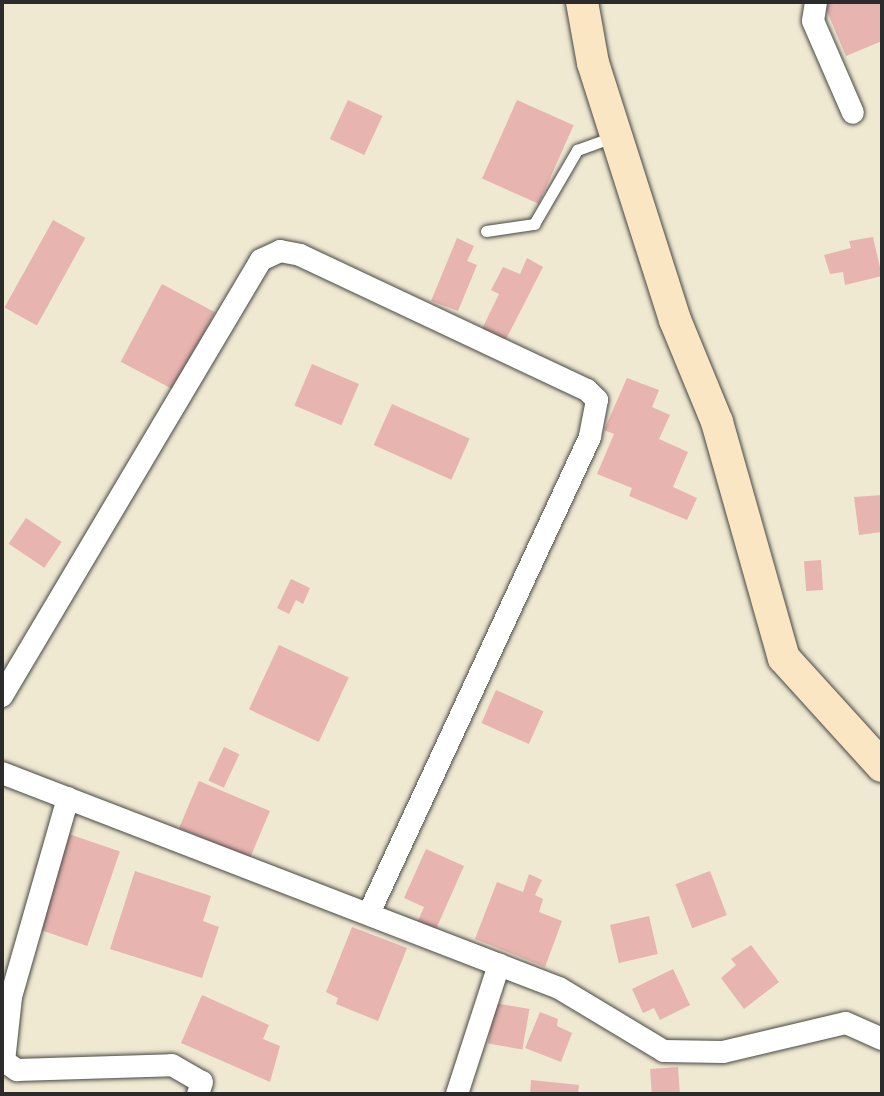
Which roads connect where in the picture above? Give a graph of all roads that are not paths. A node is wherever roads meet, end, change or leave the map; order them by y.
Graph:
1 (582, 2) edge
2 (816, 2) edge
3 (853, 113) dead end
4 (616, 135) junction
5 (486, 231) dead end
6 (2, 696) edge
7 (882, 766) edge
8 (2, 773) edge
9 (68, 798) junction
10 (369, 913) junction
11 (499, 965) junction
12 (882, 1039) edge
13 (198, 1094) edge
14 (457, 1094) edge

1 - 4 street
2 - 3 street
4 - 5 lane
4 - 7 street
6 - 10 street
8 - 9 street
9 - 10 street
9 - 13 street
10 - 11 street
11 - 12 street
11 - 14 street

